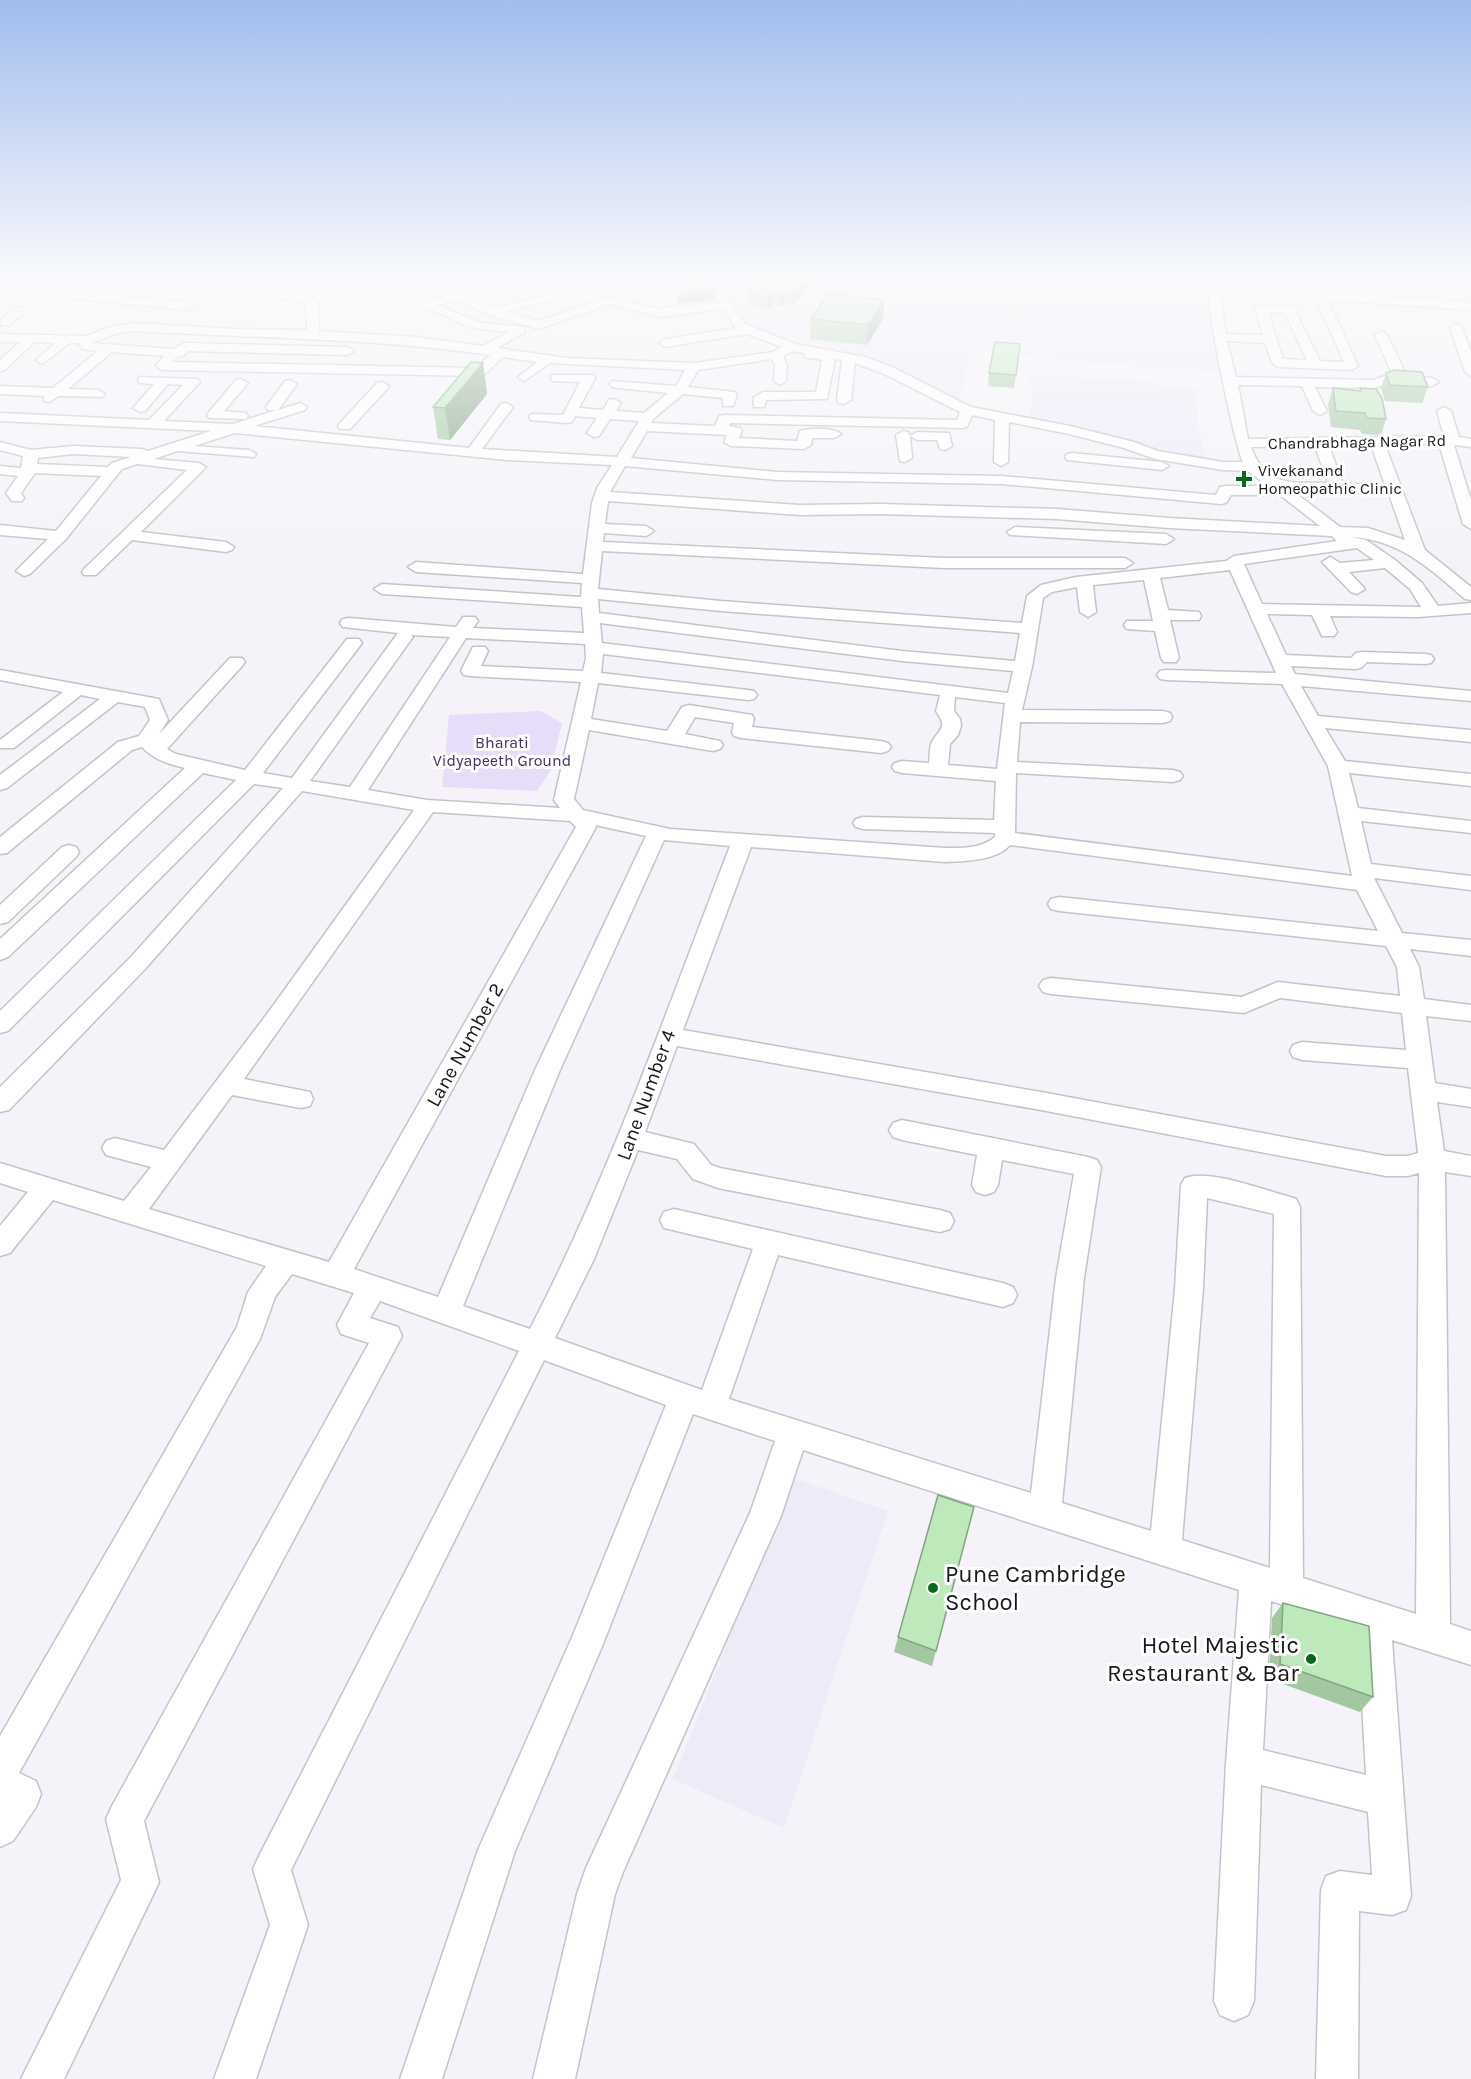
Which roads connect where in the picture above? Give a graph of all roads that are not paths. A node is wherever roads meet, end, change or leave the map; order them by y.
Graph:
1 (74, 376) edge
2 (374, 376) edge
3 (526, 376) edge
4 (688, 376) edge
5 (780, 376) edge
6 (826, 376) edge
7 (847, 376) edge
8 (899, 376) edge
9 (1230, 376) edge
10 (1400, 376) edge
11 (144, 380) dead end
12 (1402, 380) junction
13 (164, 381) junction
14 (780, 381) dead end
15 (1231, 381) junction
16 (1306, 382) junction
17 (1432, 382) dead end
18 (240, 383) dead end
19 (271, 384) dead end
20 (617, 384) dead end
21 (2, 391) edge
22 (679, 391) junction
23 (53, 393) junction
24 (98, 394) dead end
25 (844, 400) dead end
26 (744, 404) junction
27 (41, 407) dead end
28 (273, 407) dead end
29 (300, 407) dead end
30 (506, 407) dead end
31 (140, 408) dead end
32 (961, 408) junction
33 (610, 409) junction
34 (572, 411) junction
35 (1320, 411) dead end
36 (1444, 411) dead end
37 (0, 417) edge
38 (248, 417) dead end
39 (536, 417) dead end
40 (1002, 417) junction
41 (645, 422) junction
42 (722, 424) junction
43 (152, 425) junction
44 (345, 426) dead end
45 (231, 428) junction
46 (1070, 430) junction
47 (434, 432) edge
48 (594, 433) dead end
49 (903, 435) junction
50 (1449, 441) junction
51 (1377, 442) junction
52 (1242, 443) junction
53 (1321, 443) junction
54 (1471, 444) edge
55 (0, 446) edge
56 (945, 447) dead end
57 (172, 448) junction
58 (421, 448) junction
59 (158, 453) junction
60 (472, 453) junction
61 (249, 454) dead end
62 (1072, 457) junction
63 (905, 458) dead end
64 (132, 461) junction
65 (621, 461) junction
66 (1001, 462) dead end
67 (29, 465) junction
68 (1223, 466) junction
69 (1252, 467) junction
70 (0, 470) edge
71 (112, 472) junction
72 (1075, 485) junction
73 (1281, 488) junction
74 (1337, 488) junction
75 (1395, 490) junction
76 (602, 496) junction
77 (7, 500) edge
78 (1057, 514) junction
79 (1163, 522) junction
80 (1471, 524) edge
81 (597, 528) junction
82 (0, 530) edge
83 (646, 531) dead end
84 (1015, 532) dead end
85 (1058, 534) junction
86 (131, 535) junction
87 (60, 536) junction
88 (1343, 538) junction
89 (1166, 539) junction
90 (595, 546) junction
91 (226, 547) dead end
92 (1318, 549) junction
93 (1417, 550) junction
94 (1389, 563) junction
95 (1010, 564) junction
96 (1235, 564) junction
97 (416, 567) dead end
98 (1177, 567) junction
99 (1337, 568) junction
100 (24, 571) dead end
101 (90, 572) dead end
102 (1151, 574) junction
103 (1084, 581) junction
104 (1357, 589) dead end
105 (382, 590) dead end
106 (1471, 595) edge
107 (1035, 596) junction
108 (591, 598) junction
109 (1471, 608) edge
110 (1257, 609) junction
111 (1318, 609) junction
112 (1088, 612) dead end
113 (1433, 612) junction
114 (413, 614) dead end
115 (472, 616) junction
116 (1193, 616) dead end
117 (1162, 620) junction
118 (349, 623) dead end
119 (1133, 625) dead end
120 (1030, 629) junction
121 (1329, 632) dead end
122 (462, 633) junction
123 (511, 635) junction
124 (404, 637) dead end
125 (353, 643) dead end
126 (590, 647) junction
127 (479, 651) dead end
128 (1425, 659) dead end
129 (1279, 660) junction
130 (236, 662) dead end
131 (1023, 667) junction
132 (583, 676) junction
133 (3, 678) edge
134 (1288, 679) junction
135 (78, 689) junction
136 (748, 695) dead end
137 (115, 696) junction
138 (1471, 696) edge
139 (947, 699) dead end
140 (1013, 708) junction
141 (1162, 717) dead end
142 (1314, 721) junction
143 (582, 723) junction
144 (1471, 736) edge
145 (673, 738) junction
146 (7, 744) dead end
147 (151, 745) junction
148 (713, 745) dead end
149 (881, 747) dead end
150 (199, 766) junction
151 (1338, 766) junction
152 (902, 767) dead end
153 (938, 770) junction
154 (1006, 772) junction
155 (1173, 776) dead end
156 (250, 777) junction
157 (1471, 780) edge
158 (0, 784) edge
159 (297, 785) junction
160 (355, 795) junction
161 (427, 806) junction
162 (1348, 813) junction
163 (577, 815) junction
164 (863, 823) dead end
165 (1471, 826) edge
166 (658, 832) junction
167 (1005, 833) junction
168 (743, 840) junction
169 (0, 848) edge
170 (69, 852) dead end
171 (1363, 877) junction
172 (1471, 883) edge
173 (1059, 904) dead end
174 (0, 917) edge
175 (1392, 940) junction
176 (1471, 948) edge
177 (0, 952) edge
178 (1052, 986) dead end
179 (1412, 1004) junction
180 (1471, 1013) edge
181 (0, 1025) edge
182 (668, 1036) junction
183 (1302, 1051) dead end
184 (1421, 1060) junction
185 (226, 1085) junction
186 (1424, 1091) junction
187 (1471, 1098) edge
188 (301, 1099) dead end
189 (0, 1103) edge
190 (902, 1130) dead end
191 (629, 1138) junction
192 (115, 1148) dead end
193 (991, 1148) junction
194 (1432, 1159) junction
195 (169, 1161) junction
196 (1471, 1166) edge
197 (0, 1173) edge
198 (985, 1185) dead end
199 (48, 1188) junction
200 (130, 1214) junction
201 (674, 1220) dead end
202 (940, 1221) dead end
203 (769, 1242) junction
204 (0, 1245) edge
205 (286, 1261) junction
206 (336, 1276) junction
207 (373, 1287) junction
208 (1003, 1295) dead end
209 (446, 1312) junction
210 (535, 1344) junction
211 (697, 1402) junction
212 (793, 1433) junction
213 (1045, 1513) junction
214 (1165, 1550) junction
215 (1271, 1583) junction
216 (1374, 1617) junction
217 (1433, 1636) junction
218 (1471, 1648) edge
219 (1244, 1763) junction
220 (0, 1771) edge
221 (0, 1783) edge
222 (1385, 1798) junction
223 (0, 1828) edge
224 (1234, 2001) dead end
225 (42, 2079) edge
226 (235, 2079) edge
227 (421, 2079) edge
228 (554, 2079) edge
229 (1336, 2079) edge

1 - 23 street
2 - 44 street
3 - 34 street
4 - 22 street
5 - 14 street
6 - 26 street
7 - 25 street
8 - 32 street
9 - 15 street
10 - 12 street
11 - 13 street
12 - 16 street
12 - 17 street
13 - 31 street
13 - 43 street
15 - 16 street
15 - 52 street
16 - 35 street
18 - 38 street
19 - 28 street
20 - 22 street
21 - 23 street
22 - 26 street
22 - 41 street
23 - 24 street
23 - 27 street
26 - 32 street
26 - 42 street
29 - 45 street
30 - 60 street
32 - 40 street
32 - 42 street
33 - 34 street
33 - 41 street
33 - 48 street
34 - 39 street
36 - 50 street
37 - 43 street
40 - 46 street
40 - 66 street
41 - 42 street
41 - 65 street
42 - 49 street
43 - 45 street
45 - 57 street
45 - 58 street
46 - 62 street
46 - 68 street
47 - 58 street
49 - 56 street
49 - 63 street
50 - 51 street, Chandrabhaga Nagar Rd
50 - 54 street, Chandrabhaga Nagar Rd
50 - 80 street
51 - 53 street, Chandrabhaga Nagar Rd
51 - 75 street
52 - 53 street, Chandrabhaga Nagar Rd
52 - 69 street
53 - 74 street
55 - 67 street
57 - 59 street
57 - 61 street
58 - 60 street
59 - 64 street
59 - 67 street
60 - 65 street
62 - 68 street
62 - 72 street
64 - 71 street
64 - 86 street
65 - 72 street
65 - 76 street
67 - 70 street
67 - 71 street
67 - 77 street
68 - 69 street
69 - 73 street
71 - 87 street
72 - 73 street
73 - 74 street
73 - 88 street
74 - 75 street
75 - 93 street
76 - 78 street
76 - 81 street
78 - 79 street
78 - 85 street
79 - 88 street
79 - 89 street
81 - 83 street
81 - 90 street
82 - 87 street
84 - 85 street
85 - 89 street
86 - 91 street
86 - 101 street
87 - 100 street
88 - 92 street
88 - 93 street
88 - 94 street
89 - 98 street
90 - 95 street
90 - 108 street
92 - 96 street
92 - 99 street
93 - 106 street
94 - 99 street
94 - 113 street
95 - 98 street
95 - 107 street
96 - 98 street
96 - 110 street
97 - 108 street
98 - 102 street
99 - 104 street
102 - 103 street
102 - 117 street
103 - 107 street
103 - 112 street
105 - 108 street
107 - 120 street
108 - 120 street
108 - 126 street
108 - 131 street
109 - 113 street
110 - 111 street
110 - 129 street
111 - 113 street
111 - 121 street
114 - 115 street
115 - 122 street
115 - 123 street
116 - 117 street
117 - 119 street
117 - 134 street
118 - 122 street
120 - 131 street
122 - 123 street
122 - 160 street
123 - 126 street
124 - 159 street
125 - 156 street
126 - 132 street
126 - 140 street
127 - 132 street
128 - 129 street
129 - 134 street
130 - 147 street
131 - 140 street
132 - 136 street
132 - 143 street
133 - 135 street
134 - 138 street
134 - 142 street
135 - 137 street
135 - 146 street
137 - 147 street
137 - 158 street
139 - 153 street
140 - 141 street
140 - 154 street
142 - 144 street
142 - 151 street
143 - 145 street
143 - 163 street
145 - 148 street
145 - 149 street
147 - 150 street
147 - 169 street
150 - 156 street
150 - 177 street
151 - 157 street
151 - 162 street
152 - 153 street
153 - 154 street
154 - 155 street
154 - 167 street
156 - 159 street
156 - 181 street
159 - 160 street
159 - 189 street
160 - 161 street
161 - 163 street
161 - 185 street
162 - 165 street
162 - 171 street
163 - 166 street
163 - 206 street, Lane Number 2
164 - 167 street
166 - 168 street
166 - 209 street
167 - 168 street
167 - 171 street
168 - 182 street, Lane Number 4
170 - 174 street
171 - 172 street
171 - 175 street
173 - 175 street
175 - 176 street
175 - 179 street
178 - 179 street
179 - 180 street
179 - 184 street
182 - 191 street, Lane Number 4
182 - 194 street
183 - 184 street
184 - 186 street
185 - 188 street
185 - 195 street
186 - 187 street
186 - 194 street
190 - 193 street
191 - 202 street
191 - 210 street, Lane Number 4
192 - 195 street
193 - 198 street
193 - 213 street
194 - 196 street
194 - 217 street
195 - 200 street
197 - 199 street
199 - 200 street
199 - 204 street
200 - 205 street
201 - 203 street
203 - 208 street
203 - 211 street
205 - 206 street
205 - 220 street
206 - 207 street
207 - 209 street
207 - 225 street
209 - 210 street
210 - 211 street
210 - 226 street, Lane Number 4
211 - 212 street
211 - 227 street
212 - 213 street
212 - 228 street
213 - 214 street
214 - 215 street
214 - 215 street
215 - 216 street
215 - 219 street
216 - 217 street
216 - 222 street
217 - 218 street
219 - 222 street
219 - 224 street
221 - 223 street
222 - 229 street

